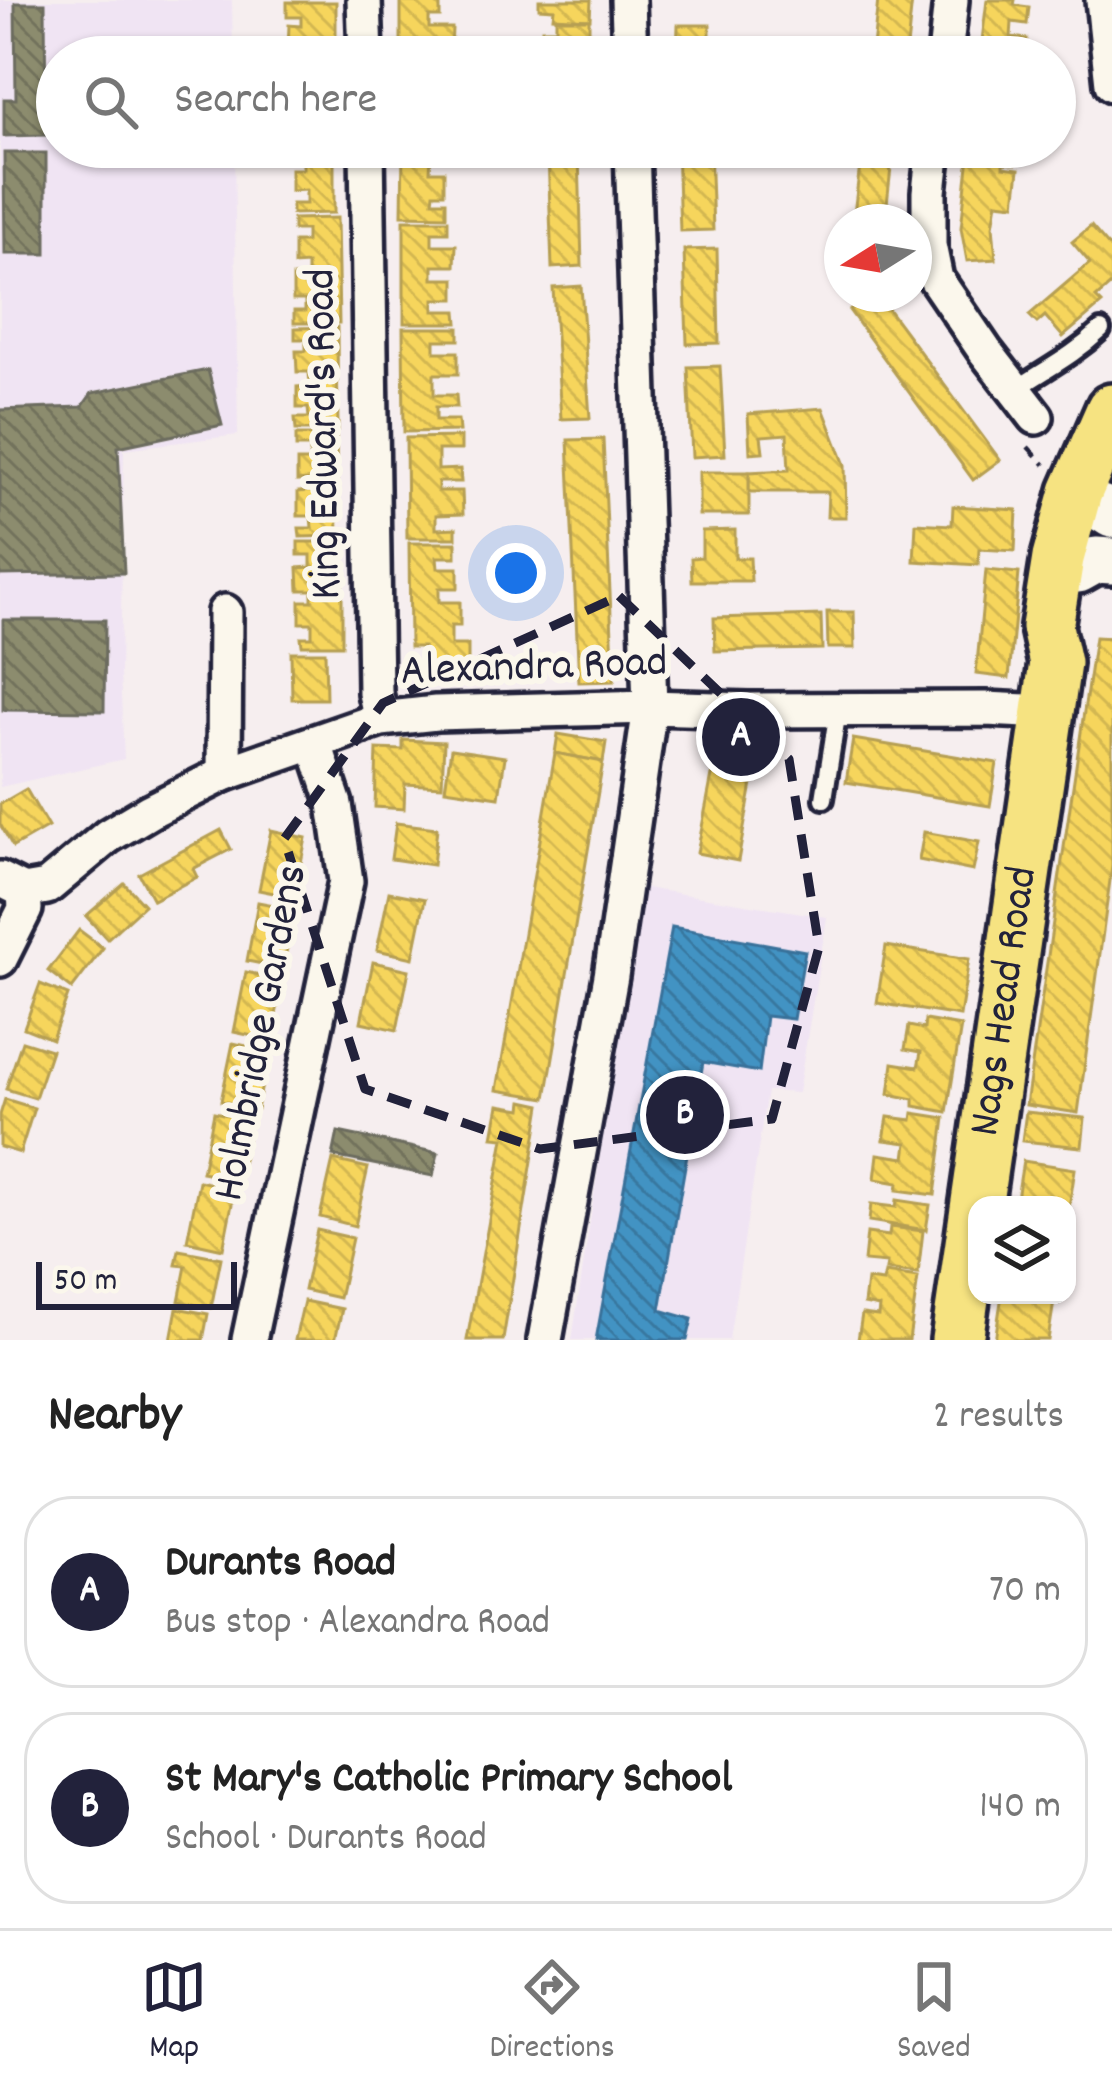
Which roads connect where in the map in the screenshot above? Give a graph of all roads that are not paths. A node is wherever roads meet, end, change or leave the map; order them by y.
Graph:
1 (364, 0) edge
2 (628, 0) edge
3 (951, 0) edge
4 (1103, 0) edge
5 (365, 36) edge
6 (629, 36) edge
7 (947, 36) edge
8 (1112, 84) edge
9 (367, 168) edge
10 (633, 168) edge
11 (932, 168) edge
12 (1101, 330) dead end
13 (1015, 390) junction
14 (1112, 410) edge
15 (1036, 417) dead end
16 (1108, 502) edge
17 (1082, 563) edge
18 (225, 612) dead end
19 (1050, 688) junction
20 (650, 707) junction
21 (838, 710) junction
22 (381, 719) junction
23 (315, 744) junction
24 (224, 774) junction
25 (824, 799) dead end
26 (12, 885) edge
27 (0, 958) edge
28 (249, 1340) edge
29 (545, 1340) edge
30 (957, 1340) edge

1 - 5 street
2 - 6 street
3 - 7 street
4 - 8 street
9 - 22 street, King Edward's Road
10 - 20 street
11 - 13 street
12 - 13 lane
13 - 15 street
14 - 17 main road
16 - 17 main road
17 - 19 main road, Nags Head Road
18 - 24 street
19 - 21 street, Alexandra Road
19 - 30 main road, Nags Head Road
20 - 21 street, Alexandra Road
20 - 22 street, Alexandra Road
20 - 29 street
21 - 25 lane
22 - 23 street, Alexandra Road
23 - 24 street, Alexandra Road
23 - 28 street, Holmbridge Gardens
24 - 26 street, Alexandra Road
26 - 27 street

